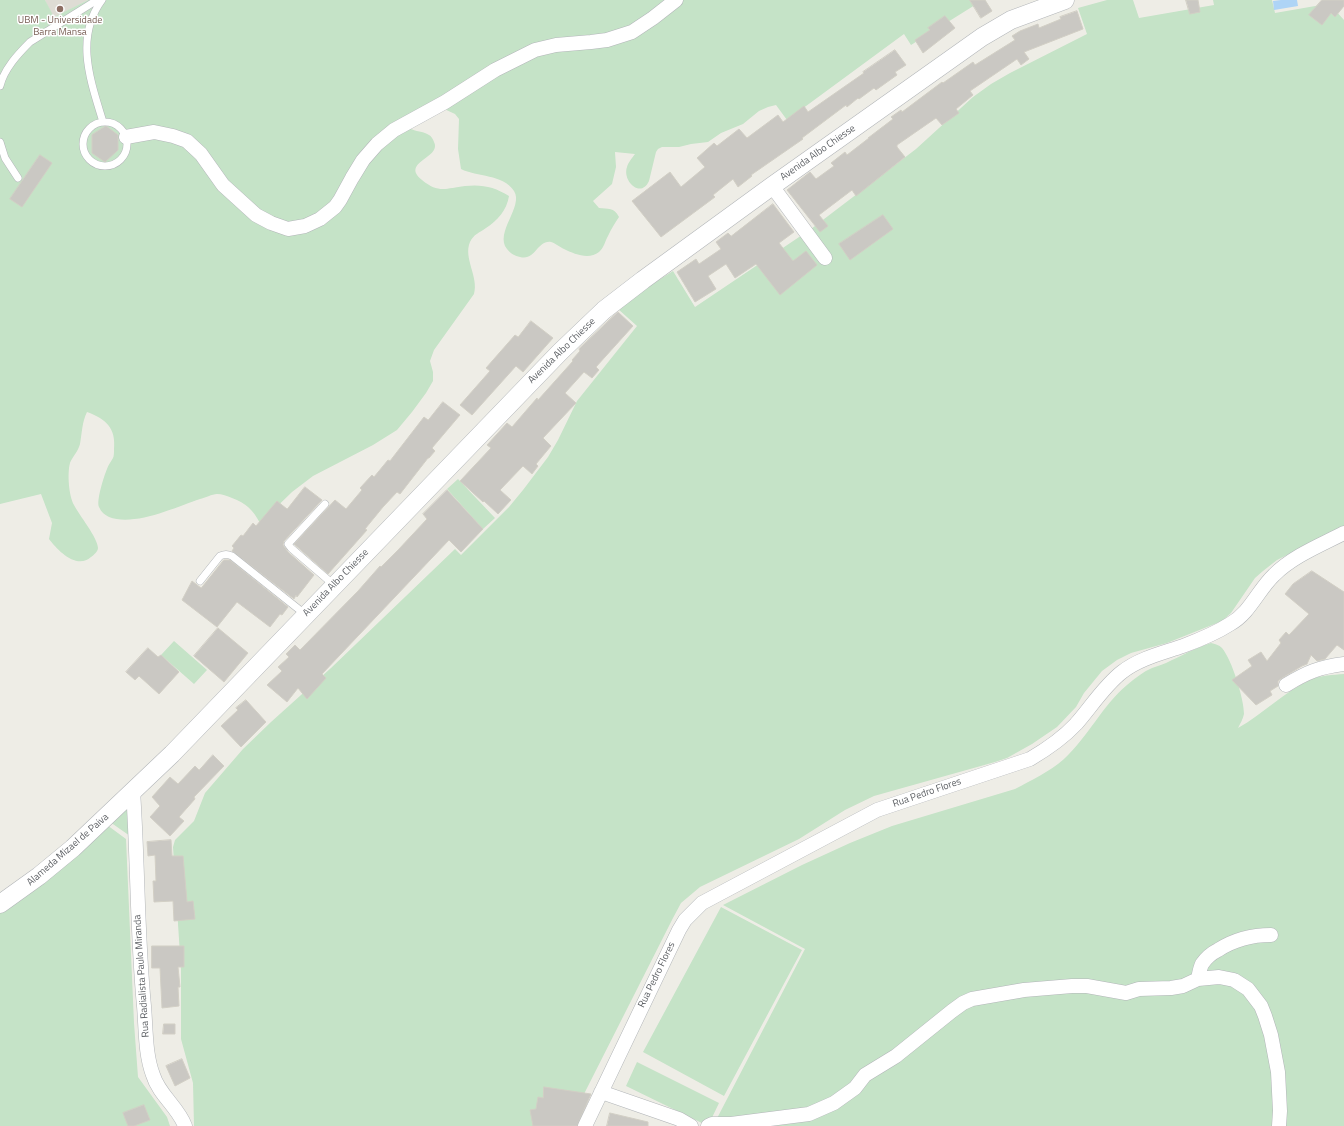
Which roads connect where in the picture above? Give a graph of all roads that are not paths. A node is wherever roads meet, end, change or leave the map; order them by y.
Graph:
1 (97, 0) edge
2 (102, 0) edge
3 (676, 0) edge
4 (1064, 0) edge
5 (0, 86) edge
6 (103, 122) junction
7 (126, 137) junction
8 (0, 142) edge
9 (18, 178) dead end
10 (772, 186) junction
11 (825, 258) dead end
12 (325, 504) dead end
13 (1344, 532) edge
14 (200, 581) dead end
15 (335, 586) junction
16 (306, 615) junction
17 (1344, 664) edge
18 (1286, 685) dead end
19 (133, 792) junction
20 (0, 904) edge
21 (1271, 935) dead end
22 (1198, 979) junction
23 (601, 1092) junction
24 (185, 1126) edge
25 (585, 1126) edge
26 (691, 1126) edge
27 (708, 1126) edge
28 (1279, 1126) edge

1 - 5 lane
2 - 6 lane
3 - 7 street
4 - 10 street, Avenida Albo Chiesse
6 - 7 lane
6 - 7 lane
8 - 9 lane
10 - 11 street
10 - 15 street, Avenida Albo Chiesse
12 - 15 lane
13 - 23 street, Rua Pedro Flores
14 - 16 lane
15 - 16 street, Avenida Albo Chiesse
16 - 19 street, Avenida Albo Chiesse
17 - 18 street
19 - 20 street, Alameda Mizael de Paiva
19 - 24 street, Rua Radialista Paulo Miranda
21 - 22 street
22 - 27 street
22 - 28 street
23 - 25 street, Rua Pedro Flores
23 - 26 street

